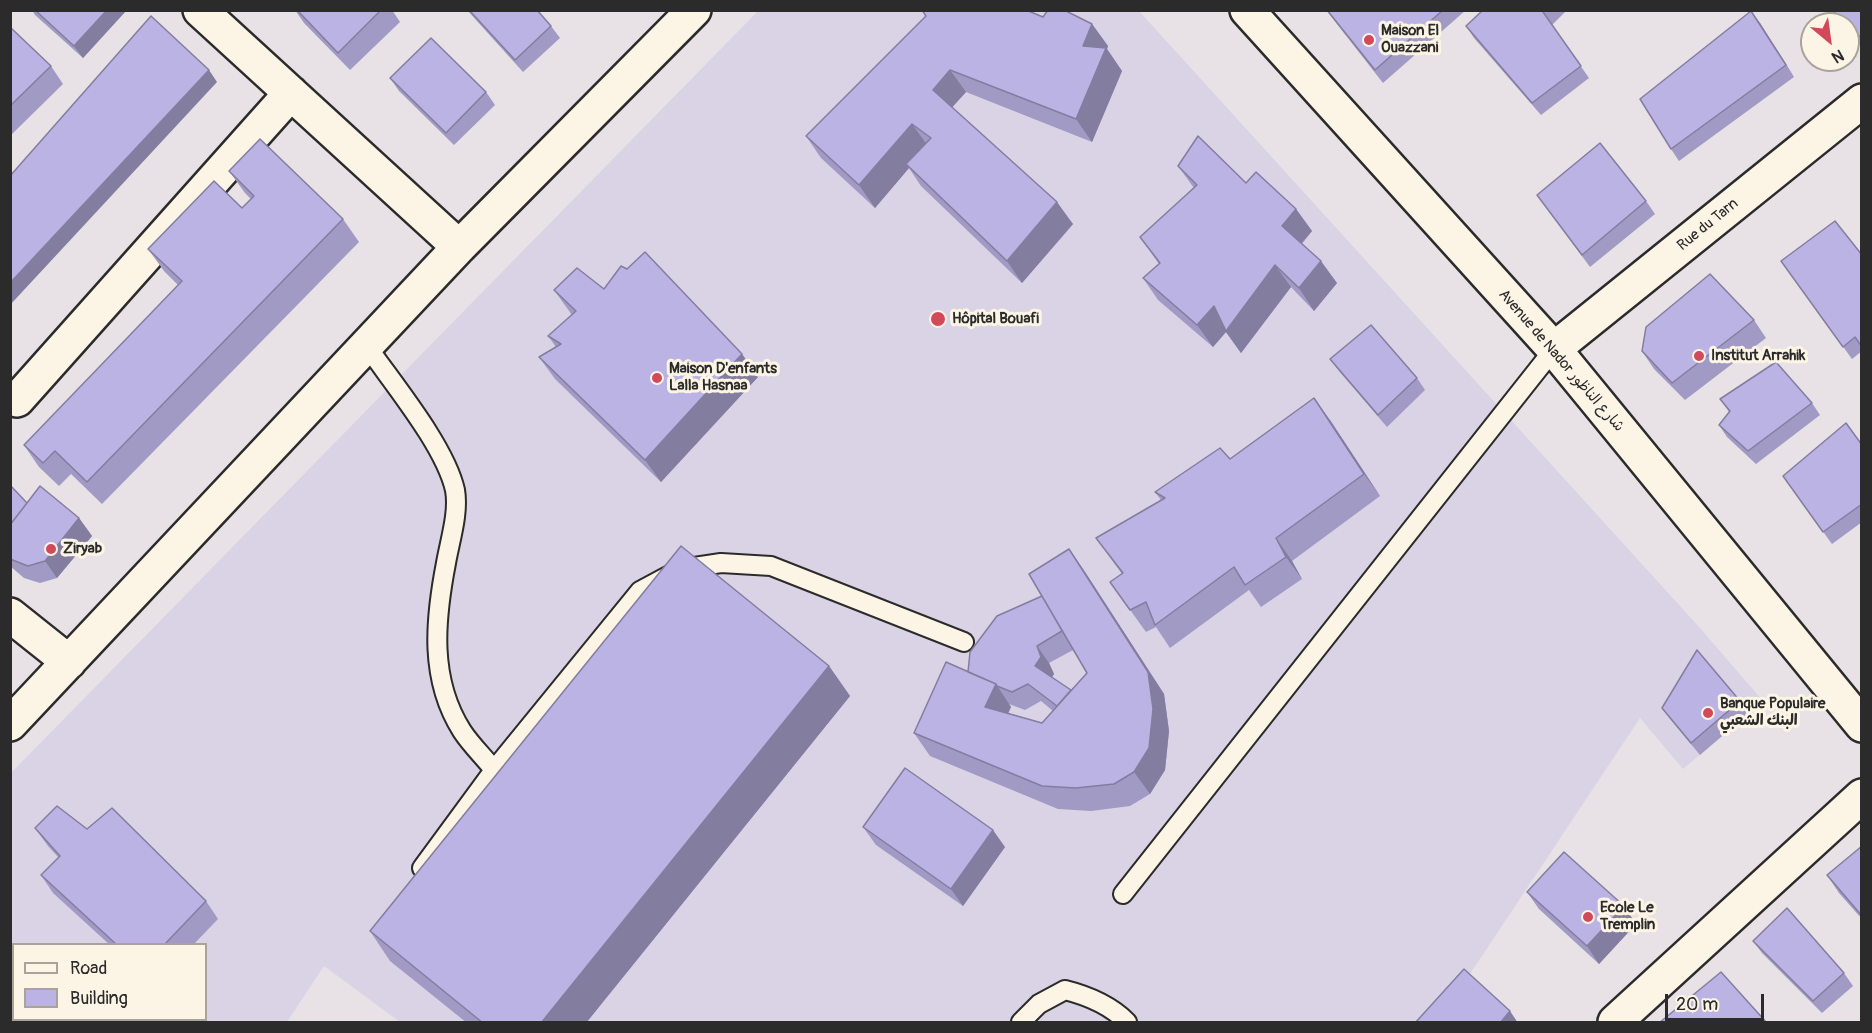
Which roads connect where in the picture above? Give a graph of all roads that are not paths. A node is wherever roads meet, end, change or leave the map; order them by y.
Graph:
1 (200, 10) edge
2 (694, 10) edge
3 (1246, 10) edge
4 (291, 93) junction
5 (1862, 101) edge
6 (459, 247) junction
7 (367, 346) junction
8 (1554, 349) junction
9 (17, 400) dead end
10 (10, 615) edge
11 (964, 642) dead end
12 (69, 662) junction
13 (10, 723) edge
14 (1862, 725) edge
15 (494, 770) junction
16 (1862, 796) edge
17 (413, 880) edge
18 (1123, 894) dead end
19 (1021, 1023) edge
20 (1127, 1023) edge
21 (1615, 1023) edge

1 - 4 street
2 - 6 street
3 - 8 street, Avenue de Nador شارع الناظور
4 - 6 street
4 - 9 street
5 - 8 street, Rue du Tarn
6 - 7 street
7 - 12 street
7 - 15 lane
8 - 14 street, Avenue de Nador شارع الناظور
8 - 18 lane
10 - 12 street
11 - 15 lane
12 - 13 street
15 - 17 lane
16 - 21 street
19 - 20 lane

